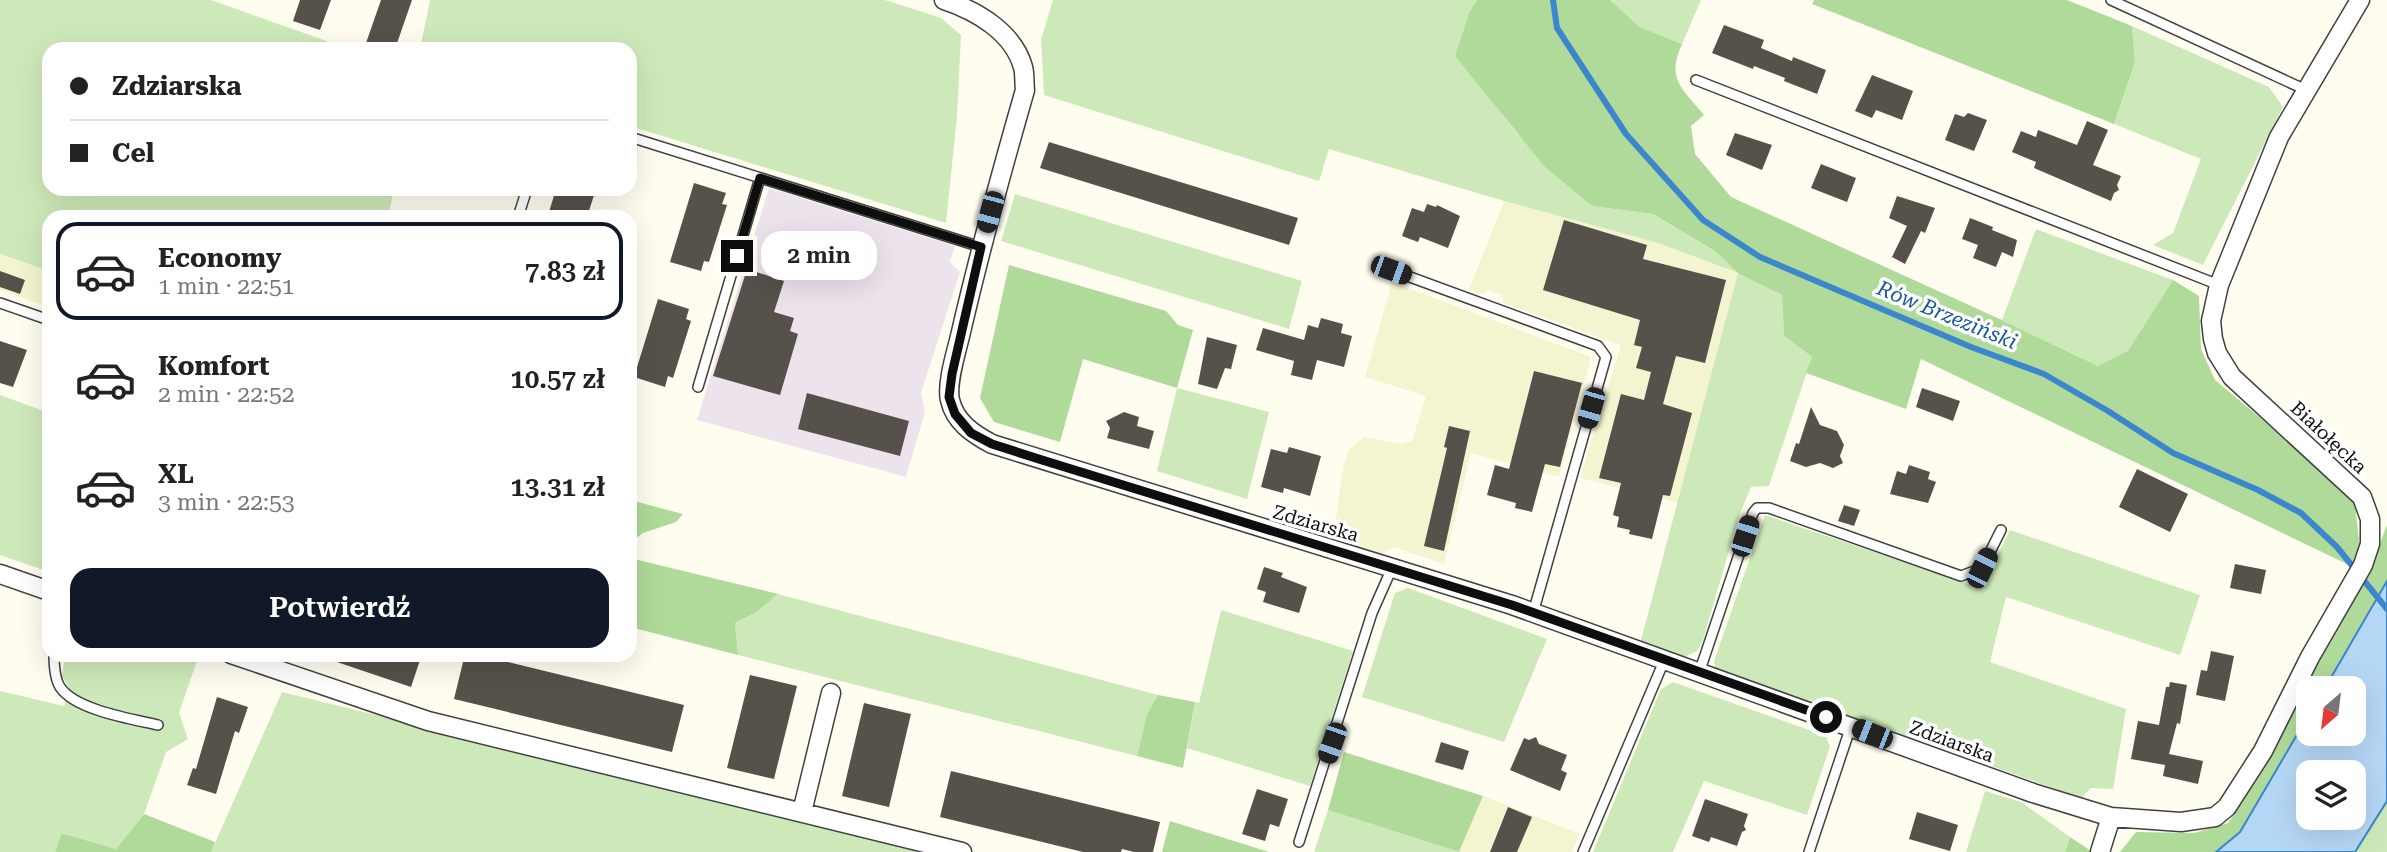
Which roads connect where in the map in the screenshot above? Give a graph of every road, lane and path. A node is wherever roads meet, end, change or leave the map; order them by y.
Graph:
1 (944, 0) edge
2 (2111, 0) edge
3 (2360, 0) edge
4 (1696, 80) dead end
5 (2306, 90) junction
6 (637, 139) edge
7 (760, 178) junction
8 (981, 247) junction
9 (1391, 270) dead end
10 (2219, 285) junction
11 (0, 303) edge
12 (42, 318) edge
13 (698, 387) dead end
14 (2001, 530) dead end
15 (1392, 568) junction
16 (0, 574) edge
17 (42, 589) edge
18 (1533, 613) junction
19 (1664, 661) junction
20 (54, 662) edge
21 (255, 662) edge
22 (1699, 673) junction
23 (831, 693) dead end
24 (158, 725) dead end
25 (1852, 726) junction
26 (802, 812) junction
27 (2111, 817) junction
28 (1299, 842) dead end
29 (962, 852) edge
30 (1583, 852) edge
31 (1809, 852) edge
32 (2100, 852) edge

1 - 8 street, Zdziarska
2 - 5 lane
3 - 5 street, Białołęcka
4 - 10 lane
5 - 10 street, Białołęcka
6 - 7 lane
7 - 8 lane
7 - 13 lane
8 - 15 street, Zdziarska
9 - 18 lane
10 - 27 street, Białołęcka
11 - 12 lane
14 - 22 lane
15 - 18 street, Zdziarska
15 - 28 lane
16 - 17 street
18 - 19 street, Zdziarska
19 - 22 street, Zdziarska
19 - 30 lane
20 - 24 lane
21 - 26 street
22 - 25 street, Zdziarska
23 - 26 street
25 - 27 street, Zdziarska
25 - 31 lane
26 - 29 street
27 - 32 street

